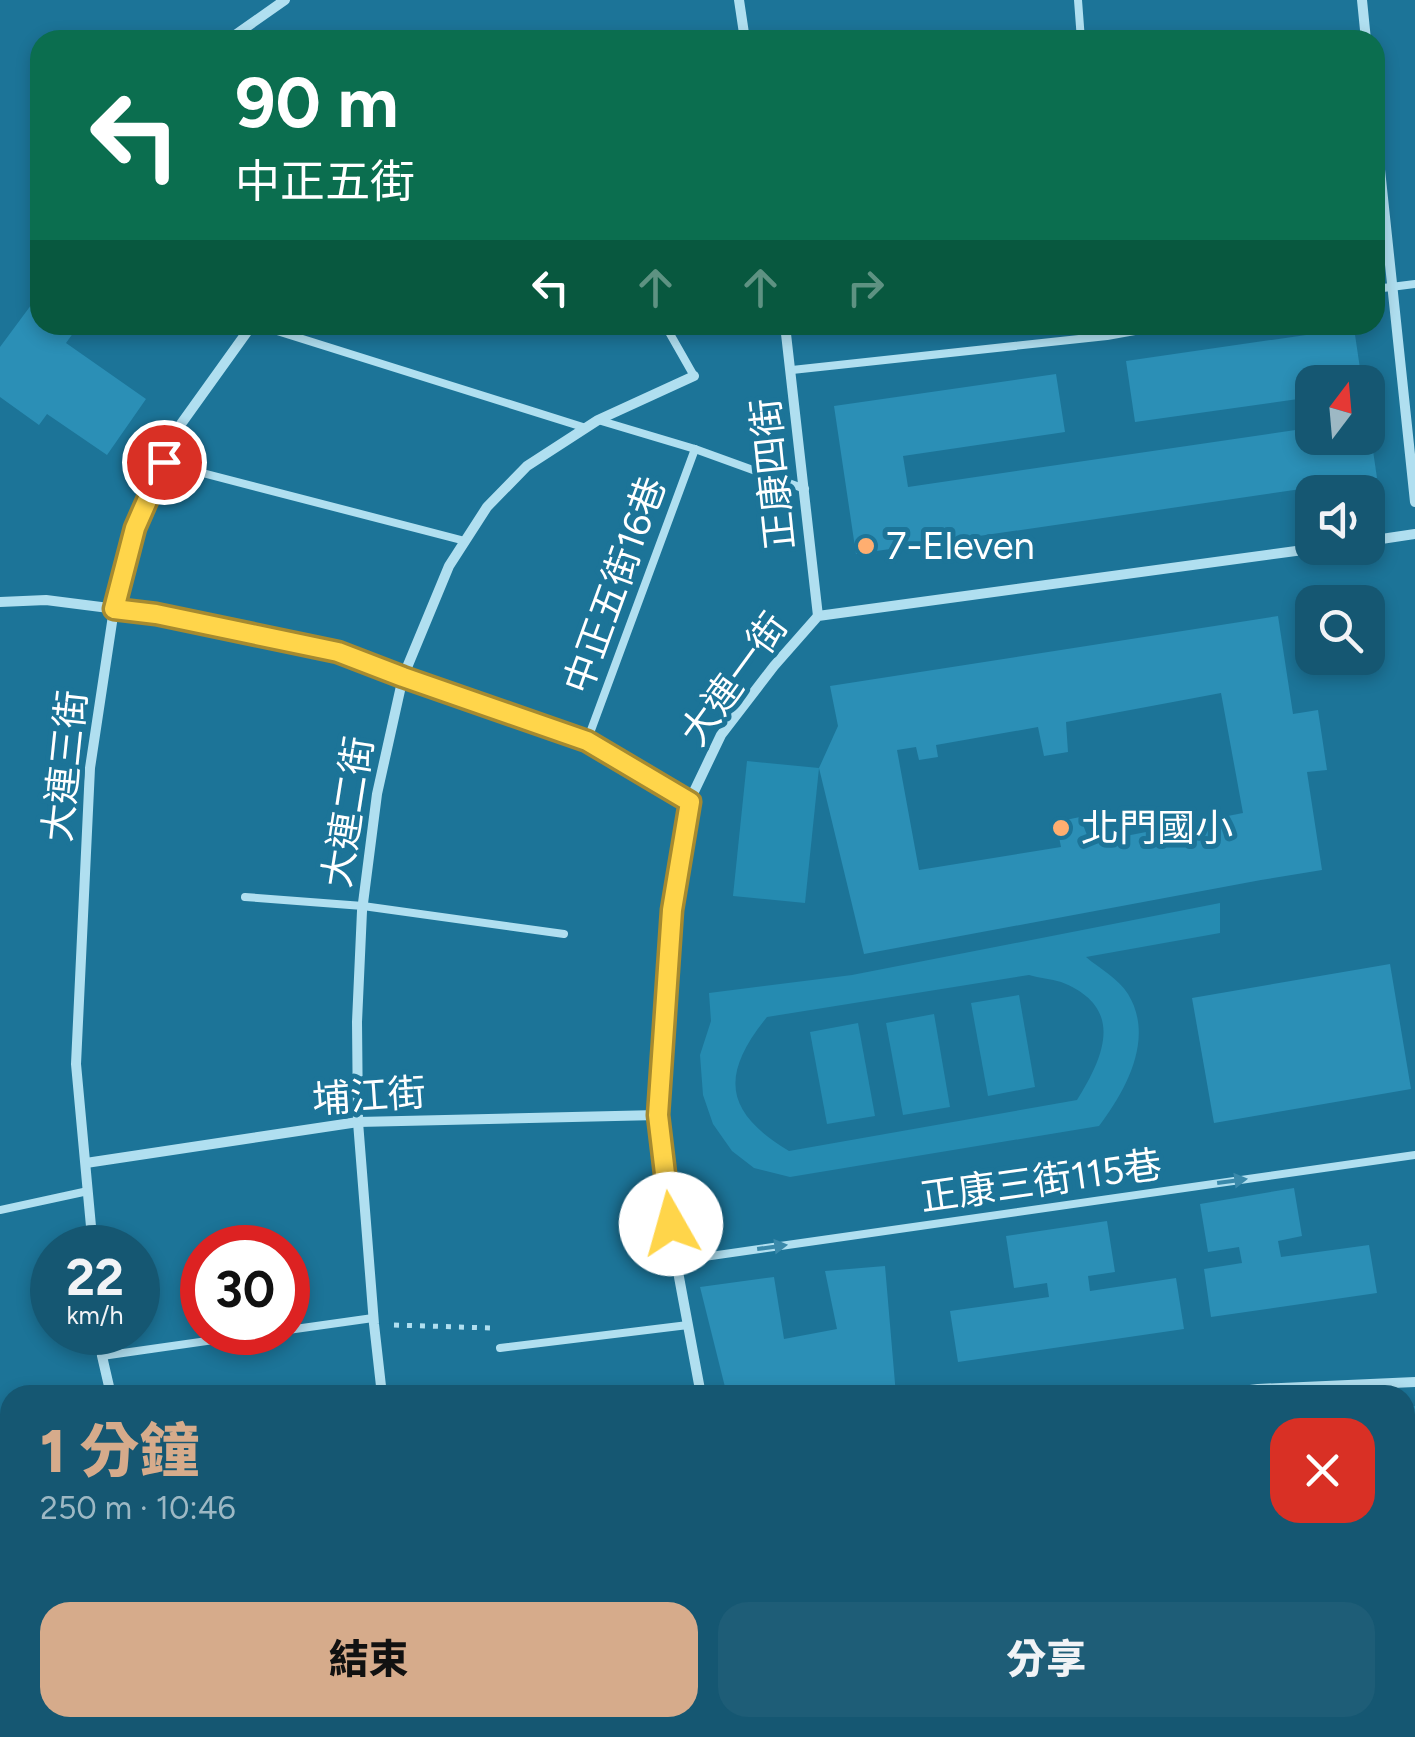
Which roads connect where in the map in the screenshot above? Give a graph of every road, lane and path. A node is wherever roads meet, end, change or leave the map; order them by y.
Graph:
1 (285, 0) edge
2 (739, 0) edge
3 (1078, 0) edge
4 (1362, 0) edge
5 (242, 30) edge
6 (744, 30) edge
7 (1080, 30) edge
8 (1365, 30) edge
9 (1385, 229) edge
10 (1415, 284) edge
11 (1392, 286) junction
12 (1385, 287) edge
13 (248, 335) edge
14 (287, 335) edge
15 (671, 335) edge
16 (787, 335) edge
17 (1113, 335) edge
18 (792, 370) junction
19 (694, 376) joint
20 (598, 420) junction
21 (586, 428) junction
22 (695, 449) junction
23 (164, 462) junction
24 (805, 488) junction
25 (1415, 502) edge
26 (1415, 534) edge
27 (1385, 538) edge
28 (465, 540) junction
29 (1295, 551) edge
30 (0, 602) edge
31 (114, 609) junction
32 (818, 616) junction
33 (403, 677) junction
34 (587, 741) junction
35 (690, 802) junction
36 (245, 897) dead end
37 (362, 906) junction
38 (564, 934) dead end
39 (658, 1115) junction
40 (358, 1122) junction
41 (1415, 1155) edge
42 (86, 1163) junction
43 (88, 1190) junction
44 (0, 1210) edge
45 (90, 1225) edge
46 (676, 1261) junction
47 (374, 1321) junction
48 (688, 1325) junction
49 (310, 1328) edge
50 (491, 1328) dead end
51 (180, 1345) edge
52 (500, 1348) dead end
53 (102, 1356) joint
54 (1415, 1382) edge
55 (108, 1385) edge
56 (381, 1385) edge
57 (698, 1385) edge
58 (1356, 1385) edge

1 - 5 street
2 - 6 street
3 - 7 lane
4 - 8 street
9 - 11 street
10 - 11 lane
11 - 12 lane
11 - 25 street
13 - 23 street, 大連三街
14 - 21 lane
15 - 19 lane
16 - 18 street, 正康四街
17 - 18 lane
18 - 24 street, 正康四街
19 - 20 street, 大連二街
20 - 21 street, 大連二街
20 - 22 lane
21 - 28 street, 大連二街
22 - 24 lane
22 - 34 lane, 中正五街16巷
23 - 28 lane
23 - 31 street, 大連三街
24 - 32 street, 正康四街
26 - 27 street
28 - 33 street, 大連二街
29 - 32 street, 大連一街
30 - 31 street
31 - 33 street
31 - 42 street, 大連三街
32 - 35 street, 大連一街
33 - 34 street
33 - 37 street, 大連二街
34 - 35 street
35 - 39 street, 大連一街
36 - 37 lane
37 - 38 lane
37 - 40 street, 大連二街
39 - 40 street, 埔江街
39 - 46 street, 大連一街
40 - 42 street, 埔江街
40 - 47 street, 大連二街
46 -> 41 lane, 正康三街115巷
42 - 43 street, 大連三街
43 - 44 lane
43 - 45 street, 大連三街
46 - 48 street, 大連一街
47 - 49 lane
47 - 50 path
47 - 56 street, 大連二街
48 - 52 lane
48 - 57 street, 大連一街
51 - 53 lane
53 - 55 street
54 - 58 street

